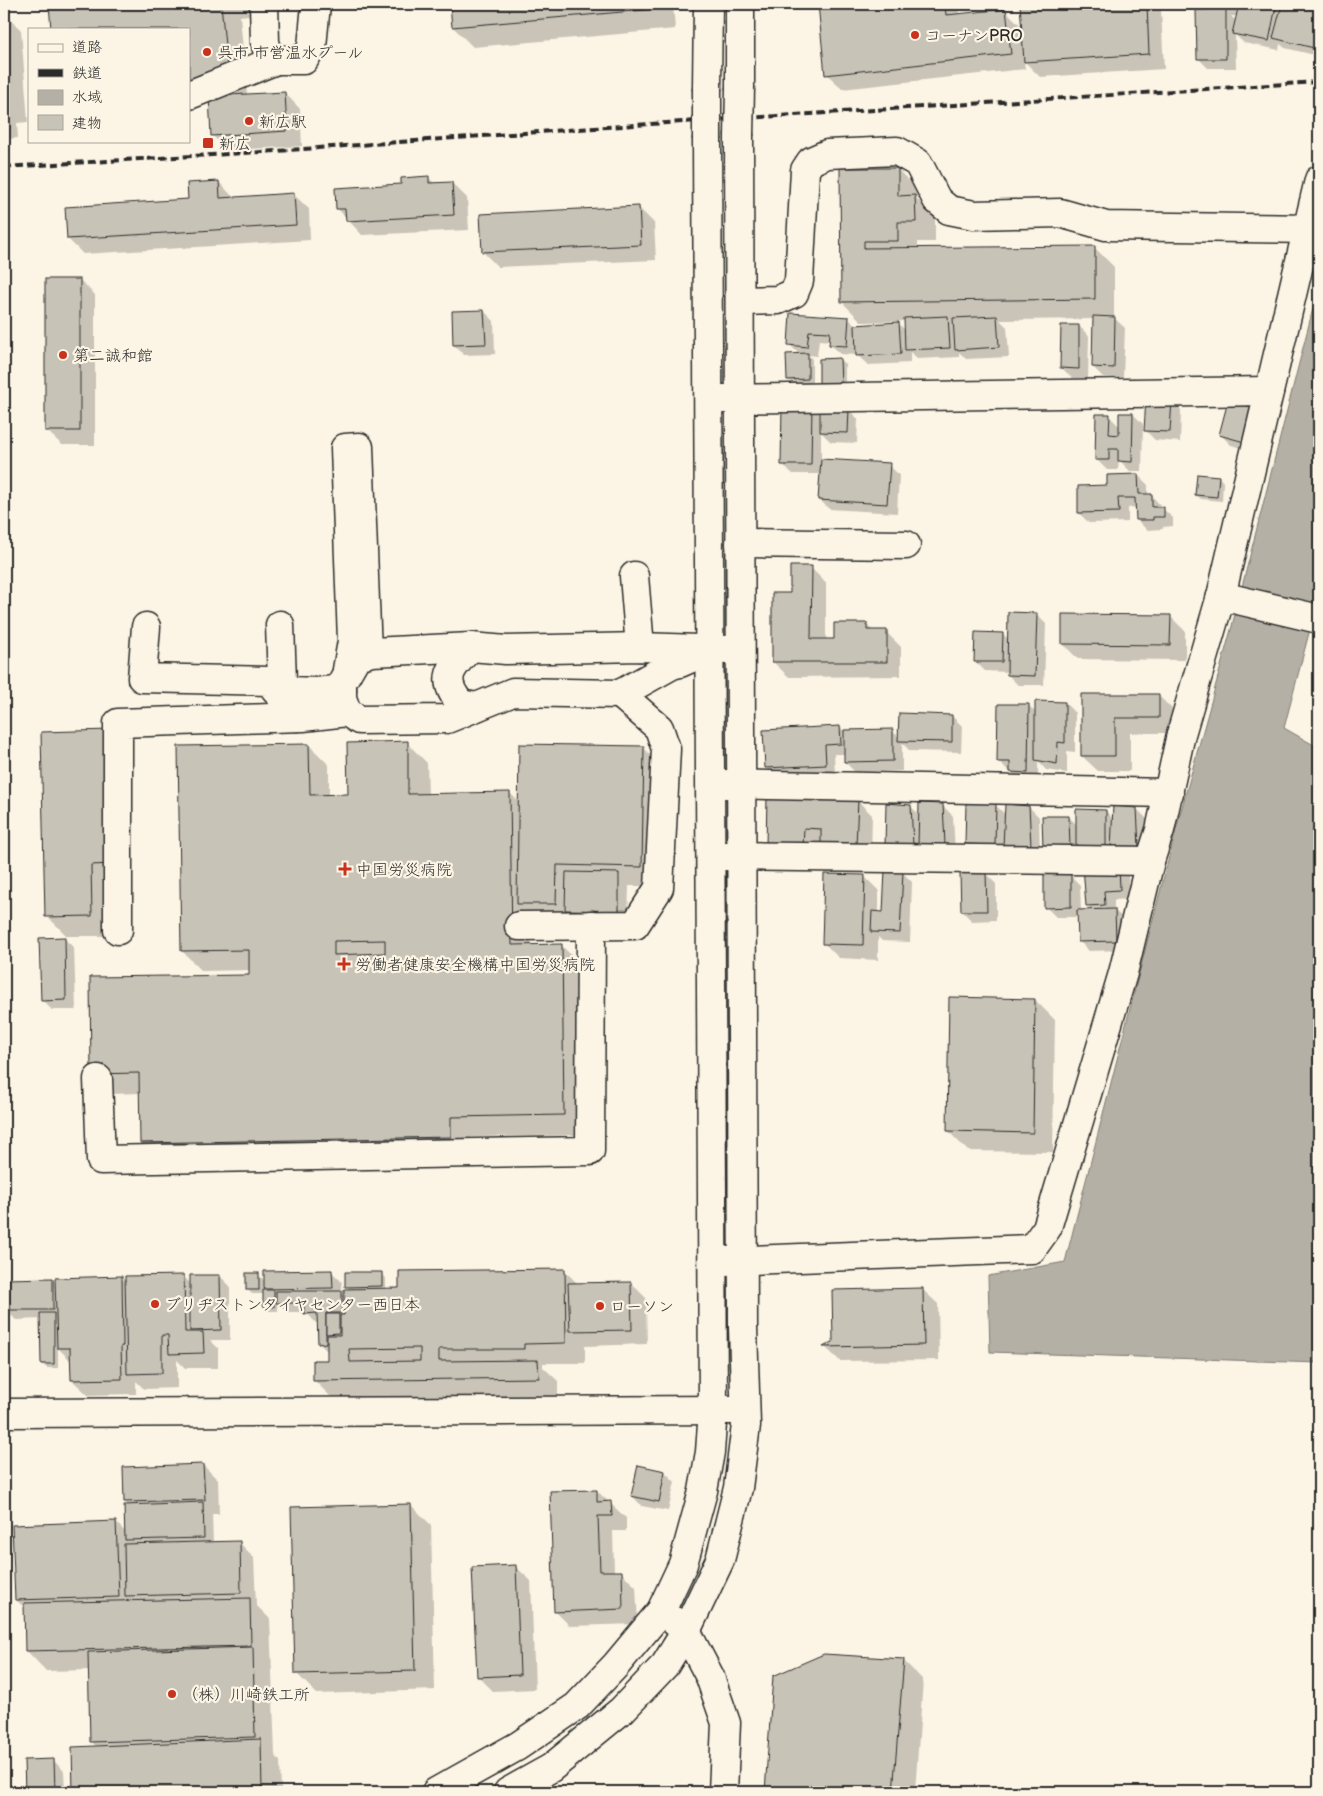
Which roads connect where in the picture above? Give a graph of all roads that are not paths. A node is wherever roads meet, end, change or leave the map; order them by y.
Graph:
1 (264, 4) edge
2 (316, 4) edge
3 (708, 4) edge
4 (740, 4) edge
5 (276, 60) junction
6 (190, 95) edge
7 (1319, 180) edge
8 (1308, 229) junction
9 (740, 301) junction
10 (1269, 391) junction
11 (740, 399) junction
12 (709, 400) junction
13 (740, 542) junction
14 (906, 545) dead end
15 (634, 576) dead end
16 (1221, 596) junction
17 (1319, 619) edge
18 (280, 625) dead end
19 (146, 627) dead end
20 (471, 647) junction
21 (640, 647) junction
22 (710, 650) junction
23 (740, 650) junction
24 (351, 681) junction
25 (620, 694) junction
26 (476, 706) junction
27 (296, 717) junction
28 (741, 784) junction
29 (710, 785) junction
30 (1169, 793) junction
31 (711, 856) junction
32 (742, 856) junction
33 (1150, 860) junction
34 (590, 925) junction
35 (518, 926) dead end
36 (118, 930) dead end
37 (98, 1079) dead end
38 (713, 1261) junction
39 (744, 1261) junction
40 (713, 1410) junction
41 (745, 1410) junction
42 (4, 1413) edge
43 (661, 1611) junction
44 (686, 1630) junction
45 (436, 1792) edge
46 (508, 1792) edge
47 (723, 1792) edge

1 - 5 street
2 - 5 street
3 - 12 street, bridge
4 - 9 street, bridge
5 - 6 street
7 - 8 street
8 - 9 street
8 - 10 street
9 - 11 street
10 - 11 street
10 - 16 street
11 - 12 street
11 - 13 street
12 - 22 street
13 - 14 street
13 - 23 street
15 - 21 street
16 - 17 street
16 - 30 street
18 - 24 street
19 - 27 street
20 - 21 street
20 - 24 street
20 - 26 street
21 - 22 street
22 - 23 street
22 - 25 street
22 - 29 street
23 - 28 street
24 - 24 street
24 - 26 street
24 - 27 street
25 - 26 street
25 - 34 street
27 - 36 street
28 - 29 street
28 - 30 street
28 - 32 street
29 - 31 street
30 - 33 street
31 - 32 street
31 - 38 street
32 - 33 street
32 - 39 street
33 - 39 street
34 - 35 street
34 - 37 street
38 - 39 street
38 - 40 street
39 - 41 street
40 - 41 street
40 - 42 street
40 - 43 street
41 - 44 street
43 - 44 street
43 - 45 street
44 - 46 street
44 - 47 street

